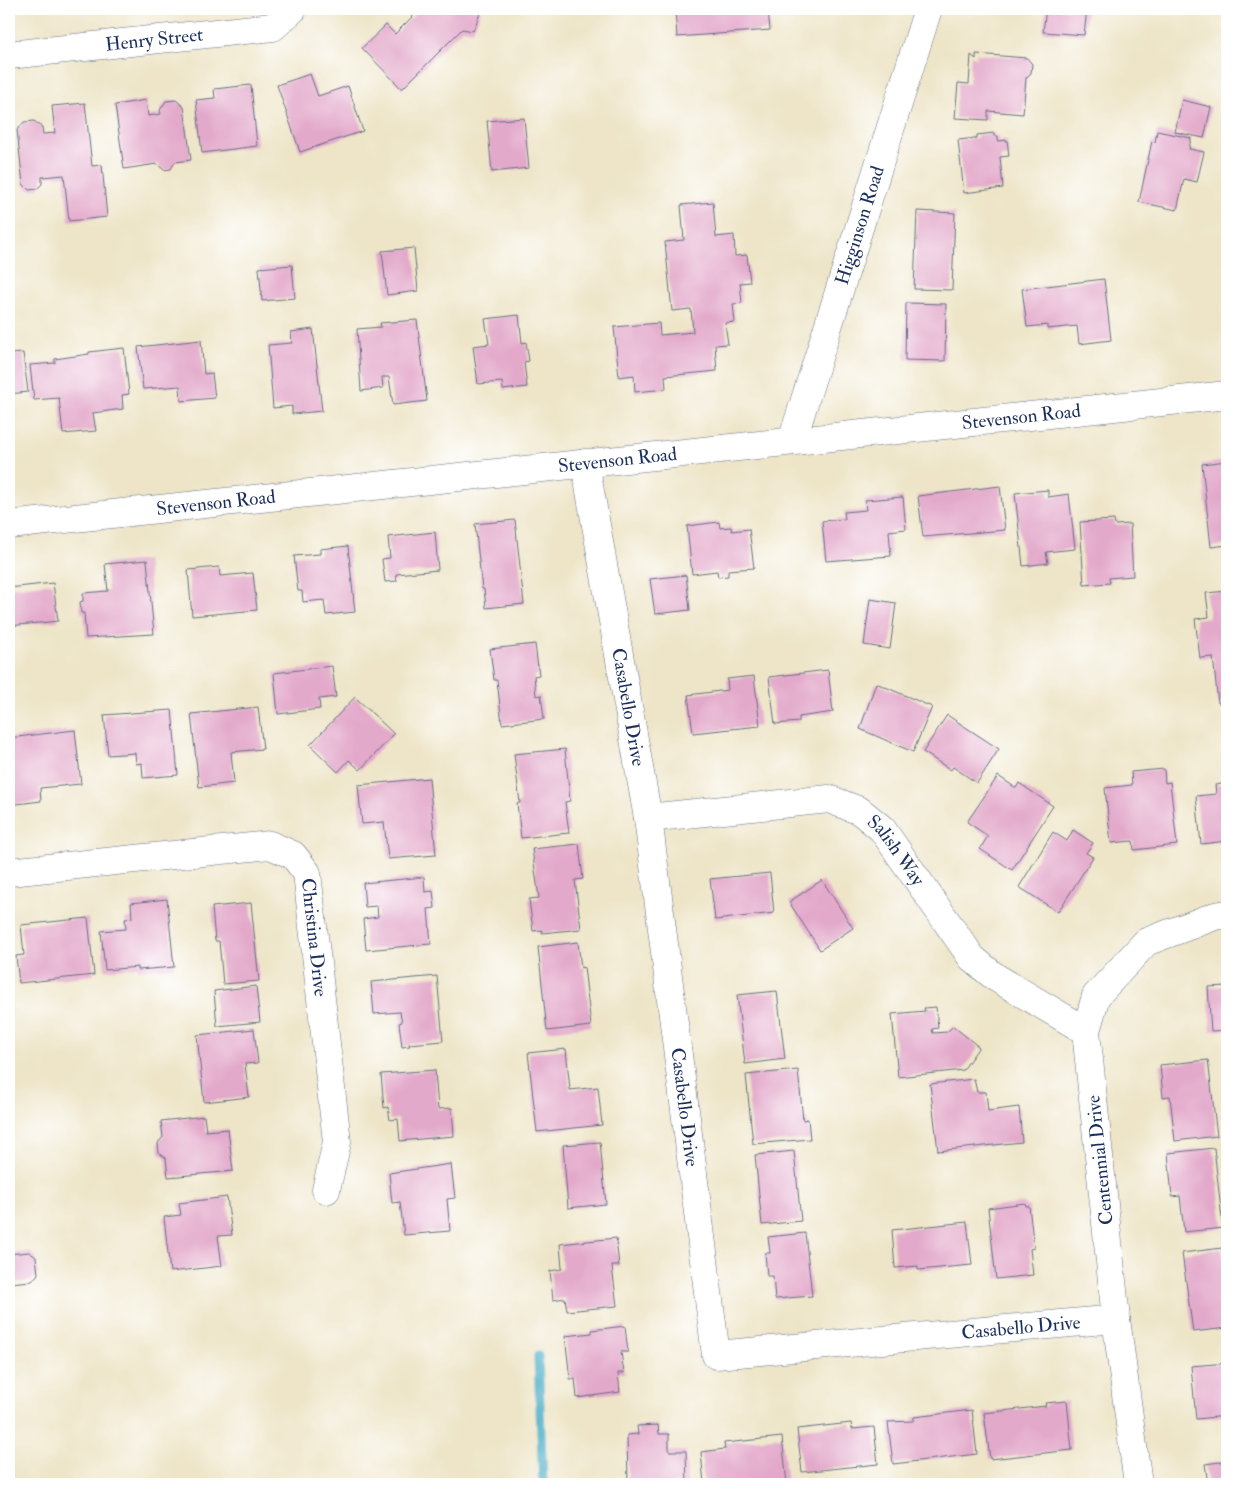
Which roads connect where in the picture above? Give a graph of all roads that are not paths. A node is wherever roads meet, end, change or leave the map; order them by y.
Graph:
1 (293, 9) edge
2 (928, 9) edge
3 (9, 54) edge
4 (1227, 395) edge
5 (792, 441) junction
6 (585, 463) junction
7 (9, 525) edge
8 (648, 818) junction
9 (9, 872) edge
10 (1227, 914) edge
11 (1086, 1031) junction
12 (326, 1190) dead end
13 (1116, 1319) junction
14 (1138, 1484) edge

1 - 3 street, Henry Street
2 - 5 street, Higginson Road
4 - 5 street, Stevenson Road
5 - 6 street, Stevenson Road
6 - 7 street, Stevenson Road
6 - 8 street, Casabello Drive
8 - 11 street, Salish Way
8 - 13 street, Casabello Drive
9 - 12 street, Christina Drive
10 - 11 street, Centennial Drive
11 - 13 street, Centennial Drive
13 - 14 street, Centennial Drive

